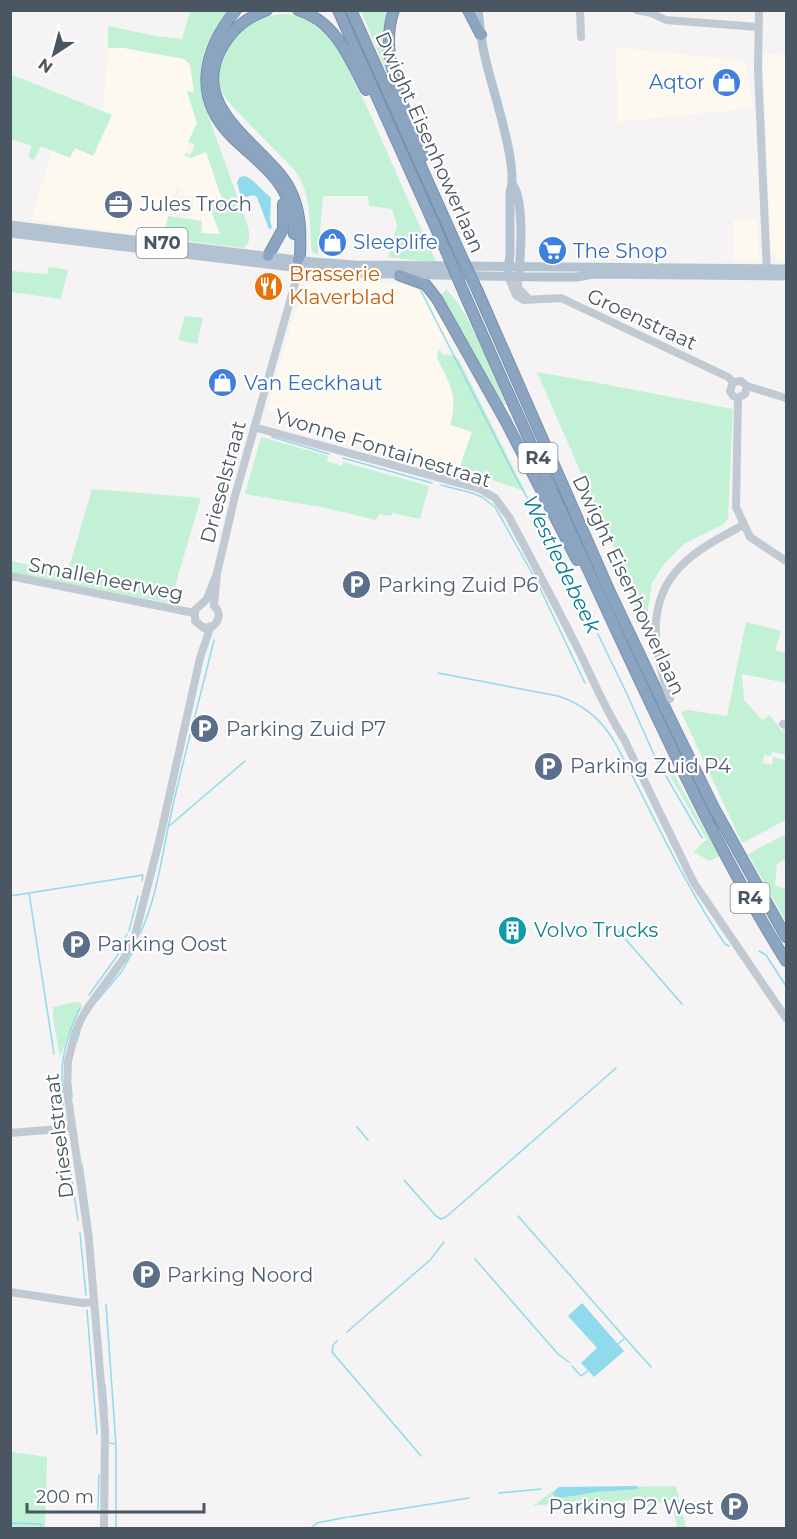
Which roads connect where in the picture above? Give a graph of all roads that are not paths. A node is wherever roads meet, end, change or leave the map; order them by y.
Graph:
1 (236, 10) edge
2 (267, 10) edge
3 (298, 10) edge
4 (338, 10) edge
5 (351, 10) edge
6 (394, 10) edge
7 (468, 10) edge
8 (478, 10) edge
9 (580, 10) edge
10 (637, 10) edge
11 (759, 10) edge
12 (758, 27) junction
13 (481, 34) junction
14 (580, 37) dead end
15 (384, 115) junction
16 (275, 178) junction
17 (513, 185) junction
18 (430, 188) junction
19 (10, 225) edge
20 (29, 232) junction
21 (10, 234) edge
22 (159, 247) junction
23 (268, 256) junction
24 (298, 264) junction
25 (786, 269) edge
26 (508, 272) junction
27 (519, 272) junction
28 (767, 273) junction
29 (399, 275) junction
30 (786, 276) edge
31 (534, 300) junction
32 (732, 382) junction
33 (747, 386) junction
34 (738, 398) junction
35 (786, 398) edge
36 (254, 427) junction
37 (743, 525) junction
38 (786, 561) edge
39 (217, 573) junction
40 (10, 576) edge
41 (202, 604) junction
42 (214, 606) junction
43 (606, 609) junction
44 (194, 613) junction
45 (198, 625) junction
46 (210, 628) junction
47 (200, 658) junction
48 (670, 699) dead end
49 (786, 937) edge
50 (786, 962) edge
51 (786, 1018) edge
52 (72, 1128) junction
53 (10, 1133) edge
54 (10, 1292) edge
55 (93, 1302) junction
56 (104, 1528) edge

1 - 16 highway
2 - 24 highway
3 - 15 highway
4 - 15 highway, Dwight Eisenhowerlaan / R4
5 - 18 highway, Dwight Eisenhowerlaan / R4
6 - 18 highway
7 - 13 highway
8 - 13 main road
9 - 14 street
10 - 12 street
11 - 12 street
12 - 28 street
13 - 17 main road
15 - 43 highway, Dwight Eisenhowerlaan / R4, bridge
16 - 23 highway
16 - 24 highway
17 - 26 main road
17 - 27 main road
18 - 49 highway, Dwight Eisenhowerlaan / R4, bridge
19 - 20 main road, N70
20 - 21 main road, N70
20 - 22 main road, N70
22 - 23 main road, N70
22 - 24 main road, N70
23 - 24 main road, N70
24 - 26 main road, N70
24 - 29 main road, N70
24 - 36 street, Drieselstraat
25 - 28 main road, N70
26 - 27 main road, N70
26 - 29 main road, N70
26 - 31 street
27 - 28 main road, N70
27 - 31 street
28 - 30 main road, N70
29 - 43 highway
31 - 32 street, Groenstraat
32 - 33 street
32 - 34 street
33 - 34 street
33 - 35 street
34 - 37 street
36 - 39 street, Drieselstraat
36 - 51 street, Yvonne Fontainestraat
37 - 38 street
37 - 48 street
39 - 41 street, Drieselstraat
39 - 42 street, Drieselstraat
40 - 44 street, Smalleheerweg
41 - 42 street
41 - 44 street, Drieselstraat
42 - 46 street, Drieselstraat
43 - 50 highway, Dwight Eisenhowerlaan / R4
44 - 45 street, Drieselstraat
45 - 46 street
45 - 47 street, Drieselstraat
46 - 47 street, Drieselstraat
47 - 52 street, Drieselstraat
52 - 53 street
52 - 55 street, Drieselstraat
54 - 55 street
55 - 56 street, Drieselstraat

